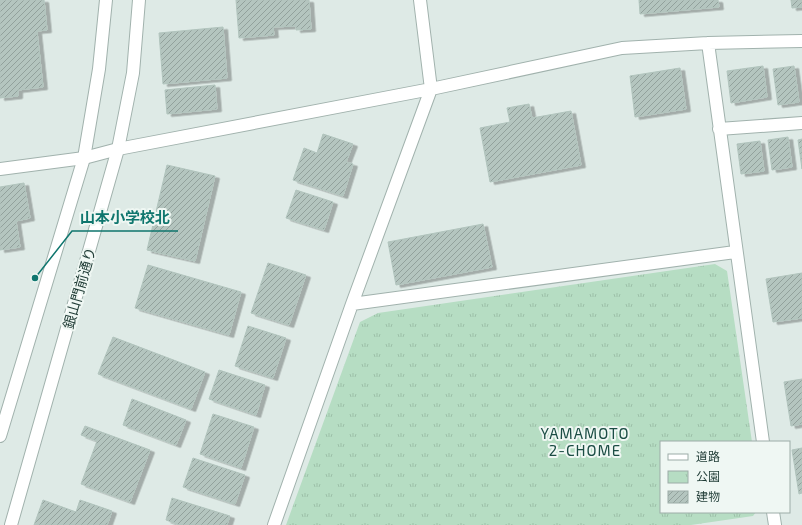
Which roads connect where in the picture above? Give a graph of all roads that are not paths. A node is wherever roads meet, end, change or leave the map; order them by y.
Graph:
1 (106, 0) edge
2 (139, 0) edge
3 (420, 0) edge
4 (802, 41) edge
5 (708, 43) junction
6 (430, 89) junction
7 (802, 123) edge
8 (719, 129) junction
9 (118, 149) junction
10 (84, 158) junction
11 (0, 169) edge
12 (735, 252) junction
13 (352, 304) junction
14 (0, 436) edge
15 (763, 441) edge
16 (773, 513) edge
17 (11, 525) edge
18 (274, 525) edge
19 (775, 525) edge

1 - 10 street
2 - 9 street, 銀山門前通り
3 - 6 street
4 - 5 street
5 - 6 street
5 - 8 street
6 - 9 street
6 - 13 street
7 - 8 street
8 - 12 street
9 - 10 street
9 - 17 street, 銀山門前通り
10 - 11 street
10 - 14 street
12 - 13 street
12 - 15 street
13 - 18 street
16 - 19 street

